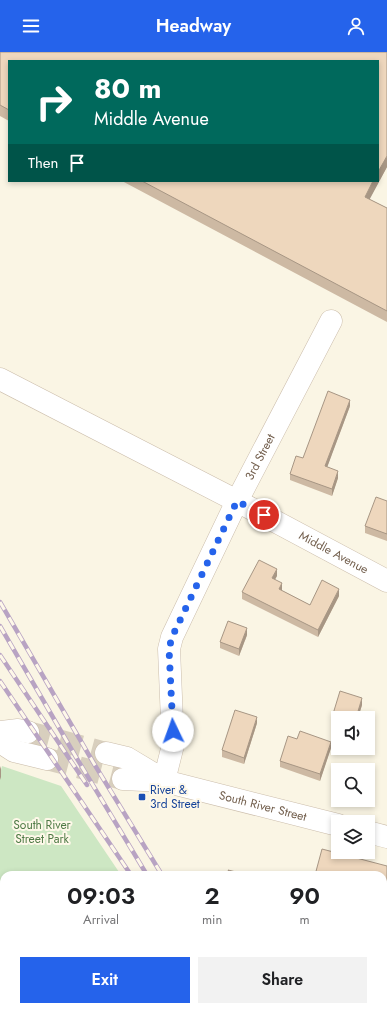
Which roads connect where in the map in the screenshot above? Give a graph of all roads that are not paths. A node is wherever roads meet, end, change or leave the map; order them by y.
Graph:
1 (331, 321) dead end
2 (0, 379) edge
3 (237, 501) junction
4 (387, 581) edge
5 (0, 732) edge
6 (28, 732) tunnel mouth
7 (0, 742) edge
8 (106, 753) tunnel mouth
9 (47, 759) tunnel mouth
10 (123, 779) tunnel mouth
11 (164, 781) junction
12 (331, 823) edge
13 (375, 834) edge
14 (387, 837) edge

1 - 3 street, 3rd Street
2 - 3 street, Middle Avenue
3 - 4 street, Middle Avenue
3 - 11 street, 3rd Street
5 - 6 street
7 - 9 street
8 - 11 street, South River Street
10 - 11 street, South River Street
11 - 12 street, South River Street
13 - 14 street

